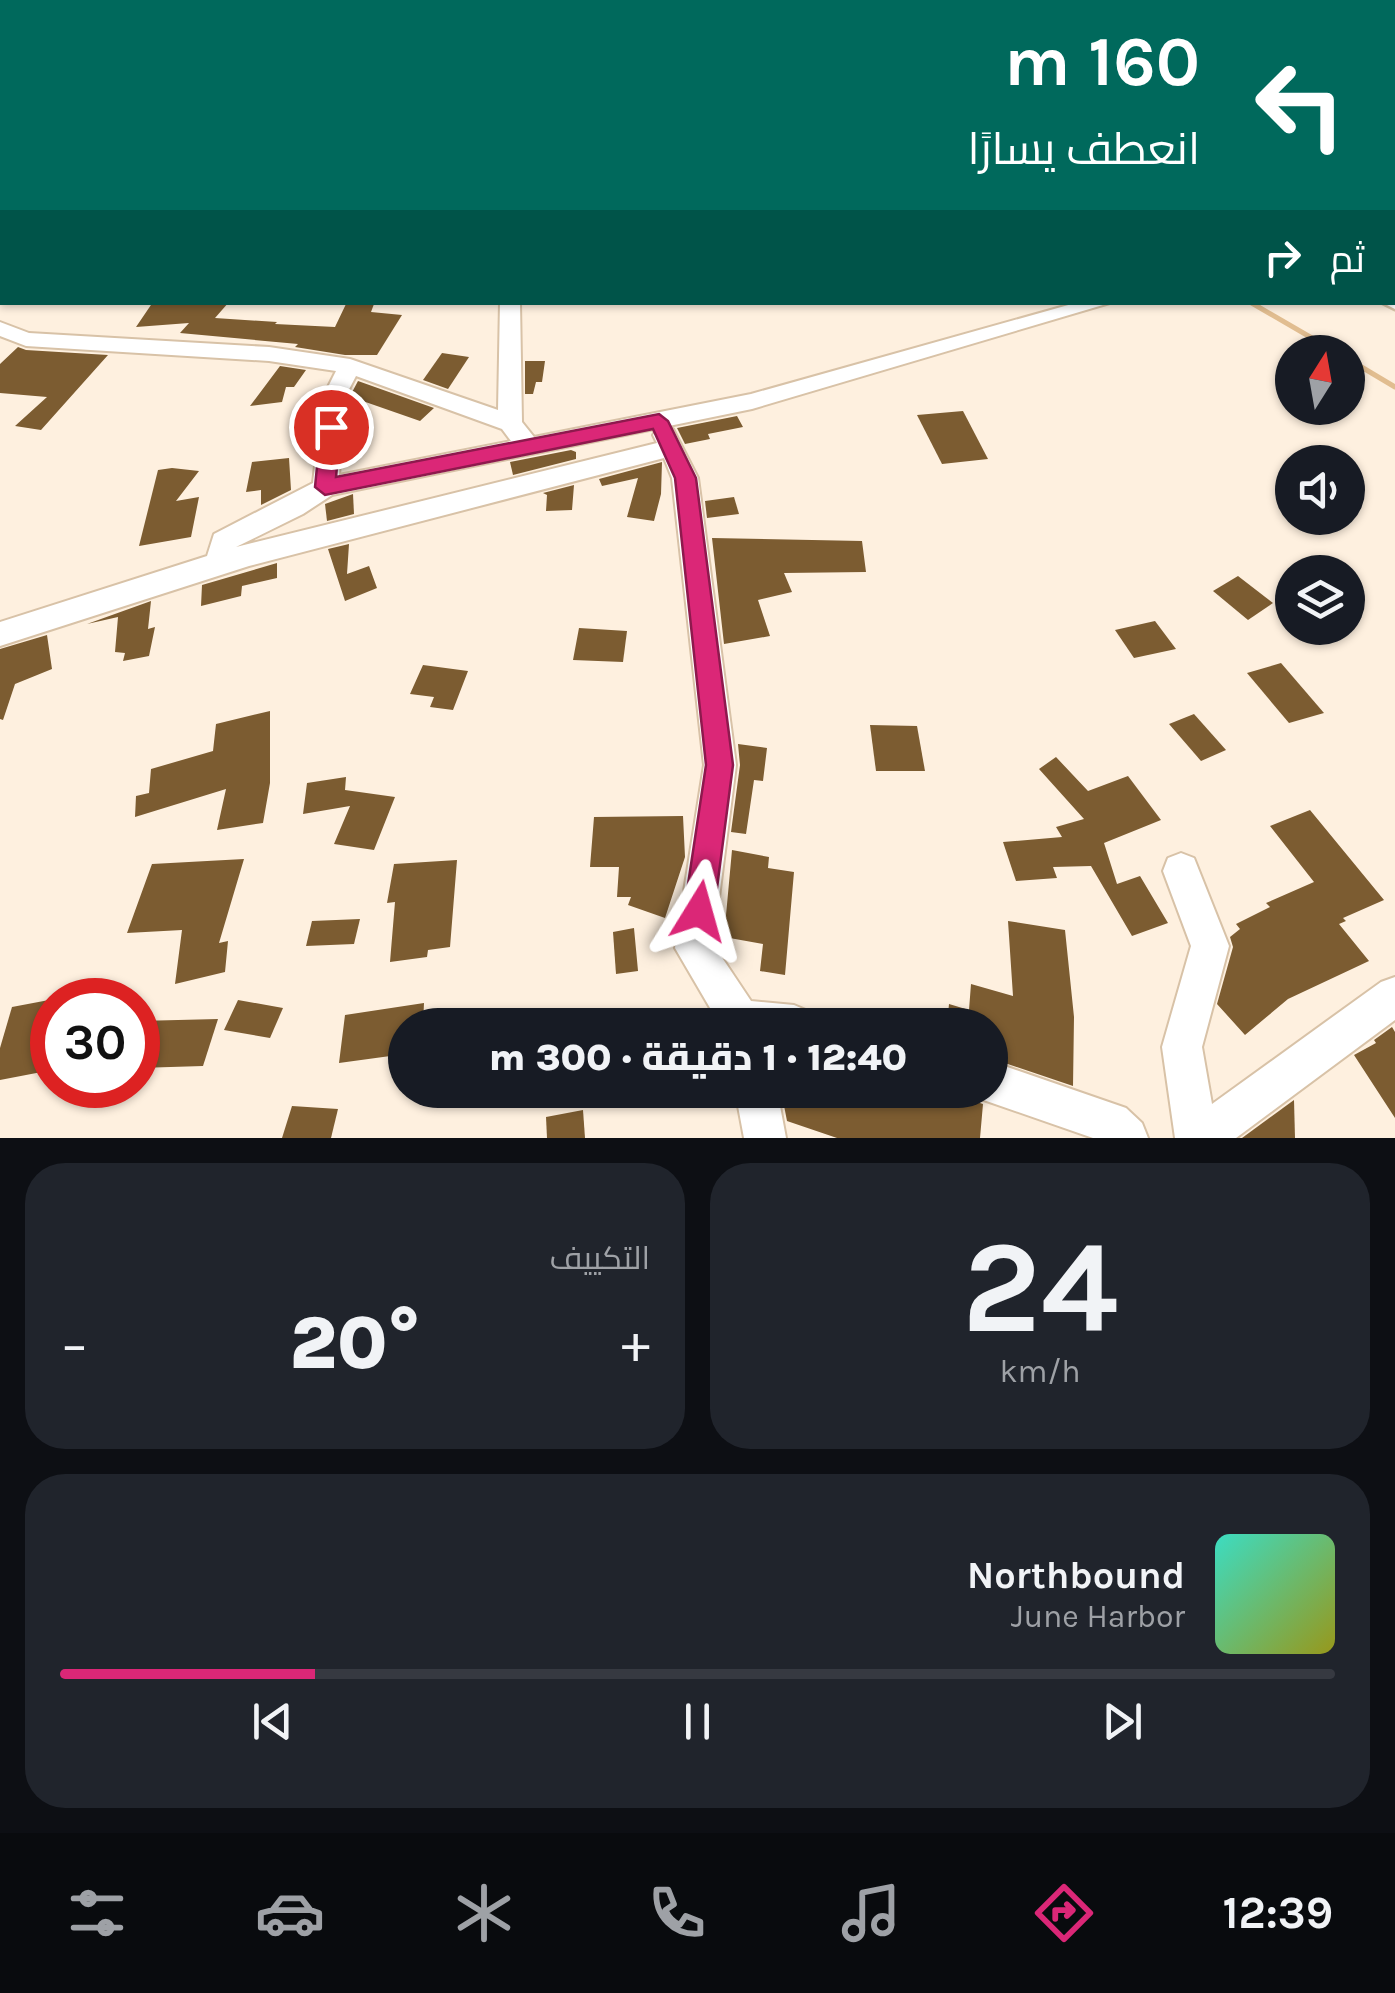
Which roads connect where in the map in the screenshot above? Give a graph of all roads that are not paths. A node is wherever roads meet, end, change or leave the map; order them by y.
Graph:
1 (510, 305) edge
2 (1084, 305) edge
3 (0, 328) edge
4 (350, 366) junction
5 (510, 423) junction
6 (665, 434) junction
7 (527, 444) junction
8 (325, 487) junction
9 (220, 563) junction
10 (0, 634) edge
11 (1181, 871) dead end
12 (1394, 998) edge
13 (734, 1008) edge
14 (1008, 1088) edge
15 (759, 1108) edge
16 (765, 1138) edge
17 (1128, 1138) edge
18 (1199, 1138) edge

1 - 5 street
2 - 6 street
3 - 4 street
4 - 5 street
4 - 8 street
5 - 7 street
6 - 7 street
6 - 9 street
6 - 13 street
7 - 8 street
8 - 9 street
9 - 10 street
11 - 18 street
12 - 18 street
14 - 17 street
15 - 16 street

